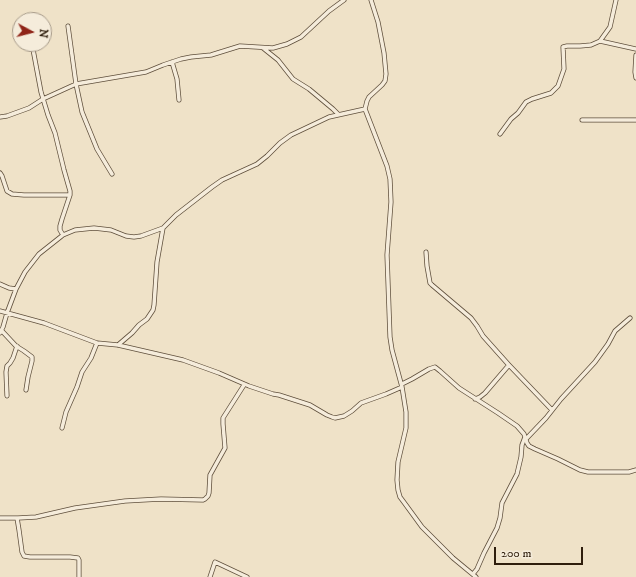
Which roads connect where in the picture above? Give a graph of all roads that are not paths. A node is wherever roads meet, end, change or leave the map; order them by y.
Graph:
1 (344, 0) edge
2 (371, 0) edge
3 (616, 0) edge
4 (68, 26) dead end
5 (600, 41) junction
6 (262, 47) junction
7 (636, 49) edge
8 (34, 52) edge
9 (636, 55) edge
10 (172, 62) junction
11 (636, 78) edge
12 (76, 84) junction
13 (43, 99) junction
14 (179, 100) dead end
15 (365, 109) junction
16 (338, 114) junction
17 (0, 117) edge
18 (582, 120) dead end
19 (636, 120) edge
20 (500, 134) dead end
21 (0, 173) edge
22 (112, 174) dead end
23 (70, 195) junction
24 (163, 228) junction
25 (63, 235) junction
26 (426, 252) dead end
27 (0, 284) edge
28 (16, 289) junction
29 (0, 312) edge
30 (7, 313) junction
31 (630, 318) dead end
32 (1, 332) edge
33 (97, 343) junction
34 (118, 345) junction
35 (17, 346) junction
36 (509, 365) junction
37 (244, 384) junction
38 (402, 385) junction
39 (26, 390) dead end
40 (6, 396) dead end
41 (475, 399) junction
42 (552, 410) junction
43 (62, 428) dead end
44 (526, 438) junction
45 (636, 470) edge
46 (0, 518) edge
47 (16, 518) junction
48 (474, 576) edge
49 (80, 577) edge
50 (210, 577) edge
51 (247, 577) edge

1 - 6 street
2 - 15 street
3 - 5 street
4 - 12 street
5 - 7 street
5 - 20 street
6 - 10 street
6 - 16 street
8 - 13 street
9 - 11 street
10 - 12 street
10 - 14 street
12 - 13 street
12 - 22 street
13 - 17 street
13 - 23 street
15 - 16 street
15 - 38 street
16 - 24 street
18 - 19 street
21 - 23 street
23 - 25 street
24 - 25 street
24 - 34 street
25 - 28 street
26 - 36 street
27 - 28 street
28 - 30 street
29 - 30 street
30 - 32 street
30 - 33 street
31 - 42 street
32 - 35 street
33 - 34 street
33 - 43 street
34 - 37 street
35 - 39 street
35 - 40 street
36 - 41 street
36 - 42 street
37 - 38 street
37 - 47 street
38 - 41 street
38 - 48 street
41 - 44 street
42 - 44 street
44 - 45 street
44 - 48 street
46 - 47 street
47 - 49 street
50 - 51 street

